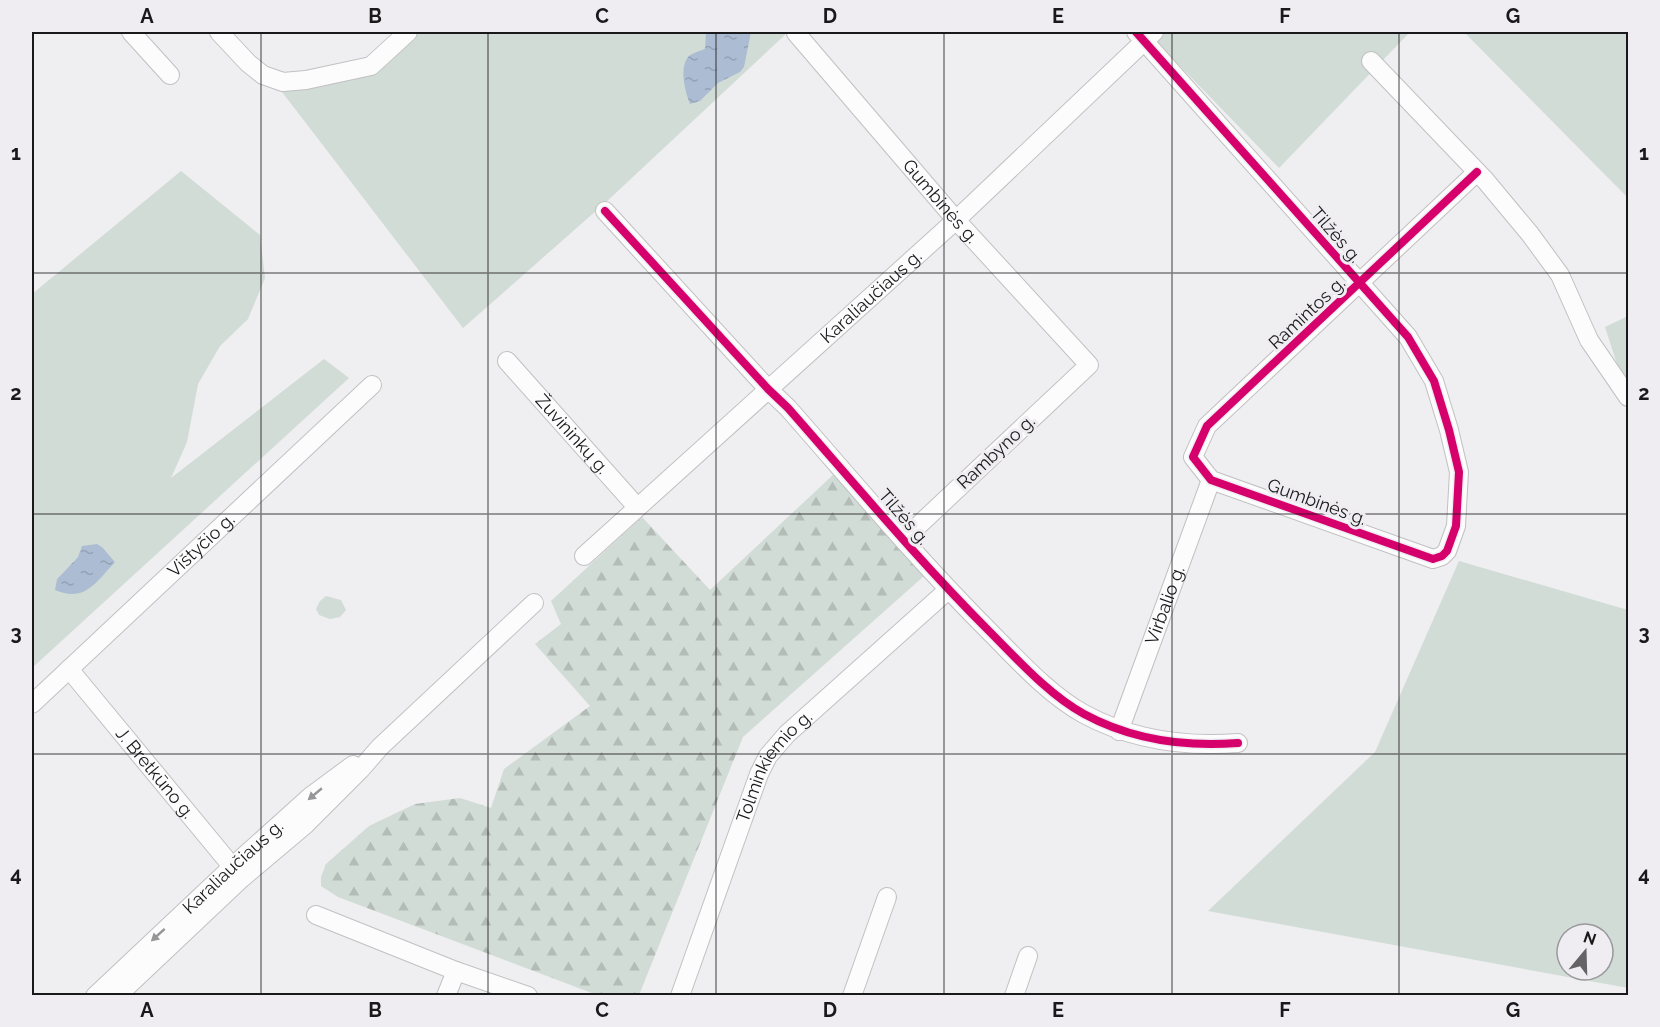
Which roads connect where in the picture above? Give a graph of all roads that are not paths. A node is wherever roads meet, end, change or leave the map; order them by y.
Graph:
1 (131, 32) edge
2 (219, 32) edge
3 (408, 32) edge
4 (797, 32) edge
5 (1144, 34) edge
6 (1371, 61) dead end
7 (170, 75) dead end
8 (1477, 172) junction
9 (605, 211) dead end
10 (956, 220) junction
11 (1359, 285) junction
12 (507, 361) dead end
13 (1089, 365) joint
14 (372, 385) dead end
15 (768, 389) junction
16 (1629, 397) edge
17 (1211, 480) junction
18 (637, 507) junction
19 (904, 539) junction
20 (585, 556) dead end
21 (1442, 556) joint
22 (948, 590) junction
23 (534, 603) dead end
24 (69, 669) junction
25 (32, 704) edge
26 (1119, 730) junction
27 (1238, 743) dead end
28 (237, 873) junction
29 (887, 897) dead end
30 (316, 915) dead end
31 (1028, 956) dead end
32 (456, 971) junction
33 (94, 996) edge
34 (117, 996) edge
35 (446, 996) edge
36 (528, 996) edge
37 (680, 996) edge
38 (852, 996) edge
39 (1014, 996) edge

1 - 7 street
2 - 3 street
4 - 10 street, Gumbinės g.
5 - 10 street, Karaliaučiaus g.
5 - 11 street, Tilžės g.
6 - 8 street
8 - 11 street, Ramintos g.
8 - 16 street
9 - 15 street, Tilžės g.
10 - 13 street, Gumbinės g.
10 - 15 street, Karaliaučiaus g.
11 - 17 street, Ramintos g.
11 - 21 street, Tilžės g.
12 - 18 street, Žuvininkų g.
13 - 19 street, Rambyno g.
14 - 24 street, Vištyčio g.
15 - 18 street, Karaliaučiaus g.
15 - 19 street, Tilžės g.
17 - 21 street, Gumbinės g.
17 - 26 street, Virbalio g.
18 - 20 street, Karaliaučiaus g.
19 - 22 street, Tilžės g.
22 - 26 street, Tilžės g.
22 - 37 street, Tolminkiemio g.
23 - 28 street, Karaliaučiaus g.
24 - 25 street, Vištyčio g.
24 - 28 street, J. Bretkūno g.
26 - 27 street, Tilžės g.
28 -> 33 street, Karaliaučiaus g.
28 - 34 street, Karaliaučiaus g.
29 - 38 street
30 - 32 street
31 - 39 street
32 - 35 street
32 - 36 street

